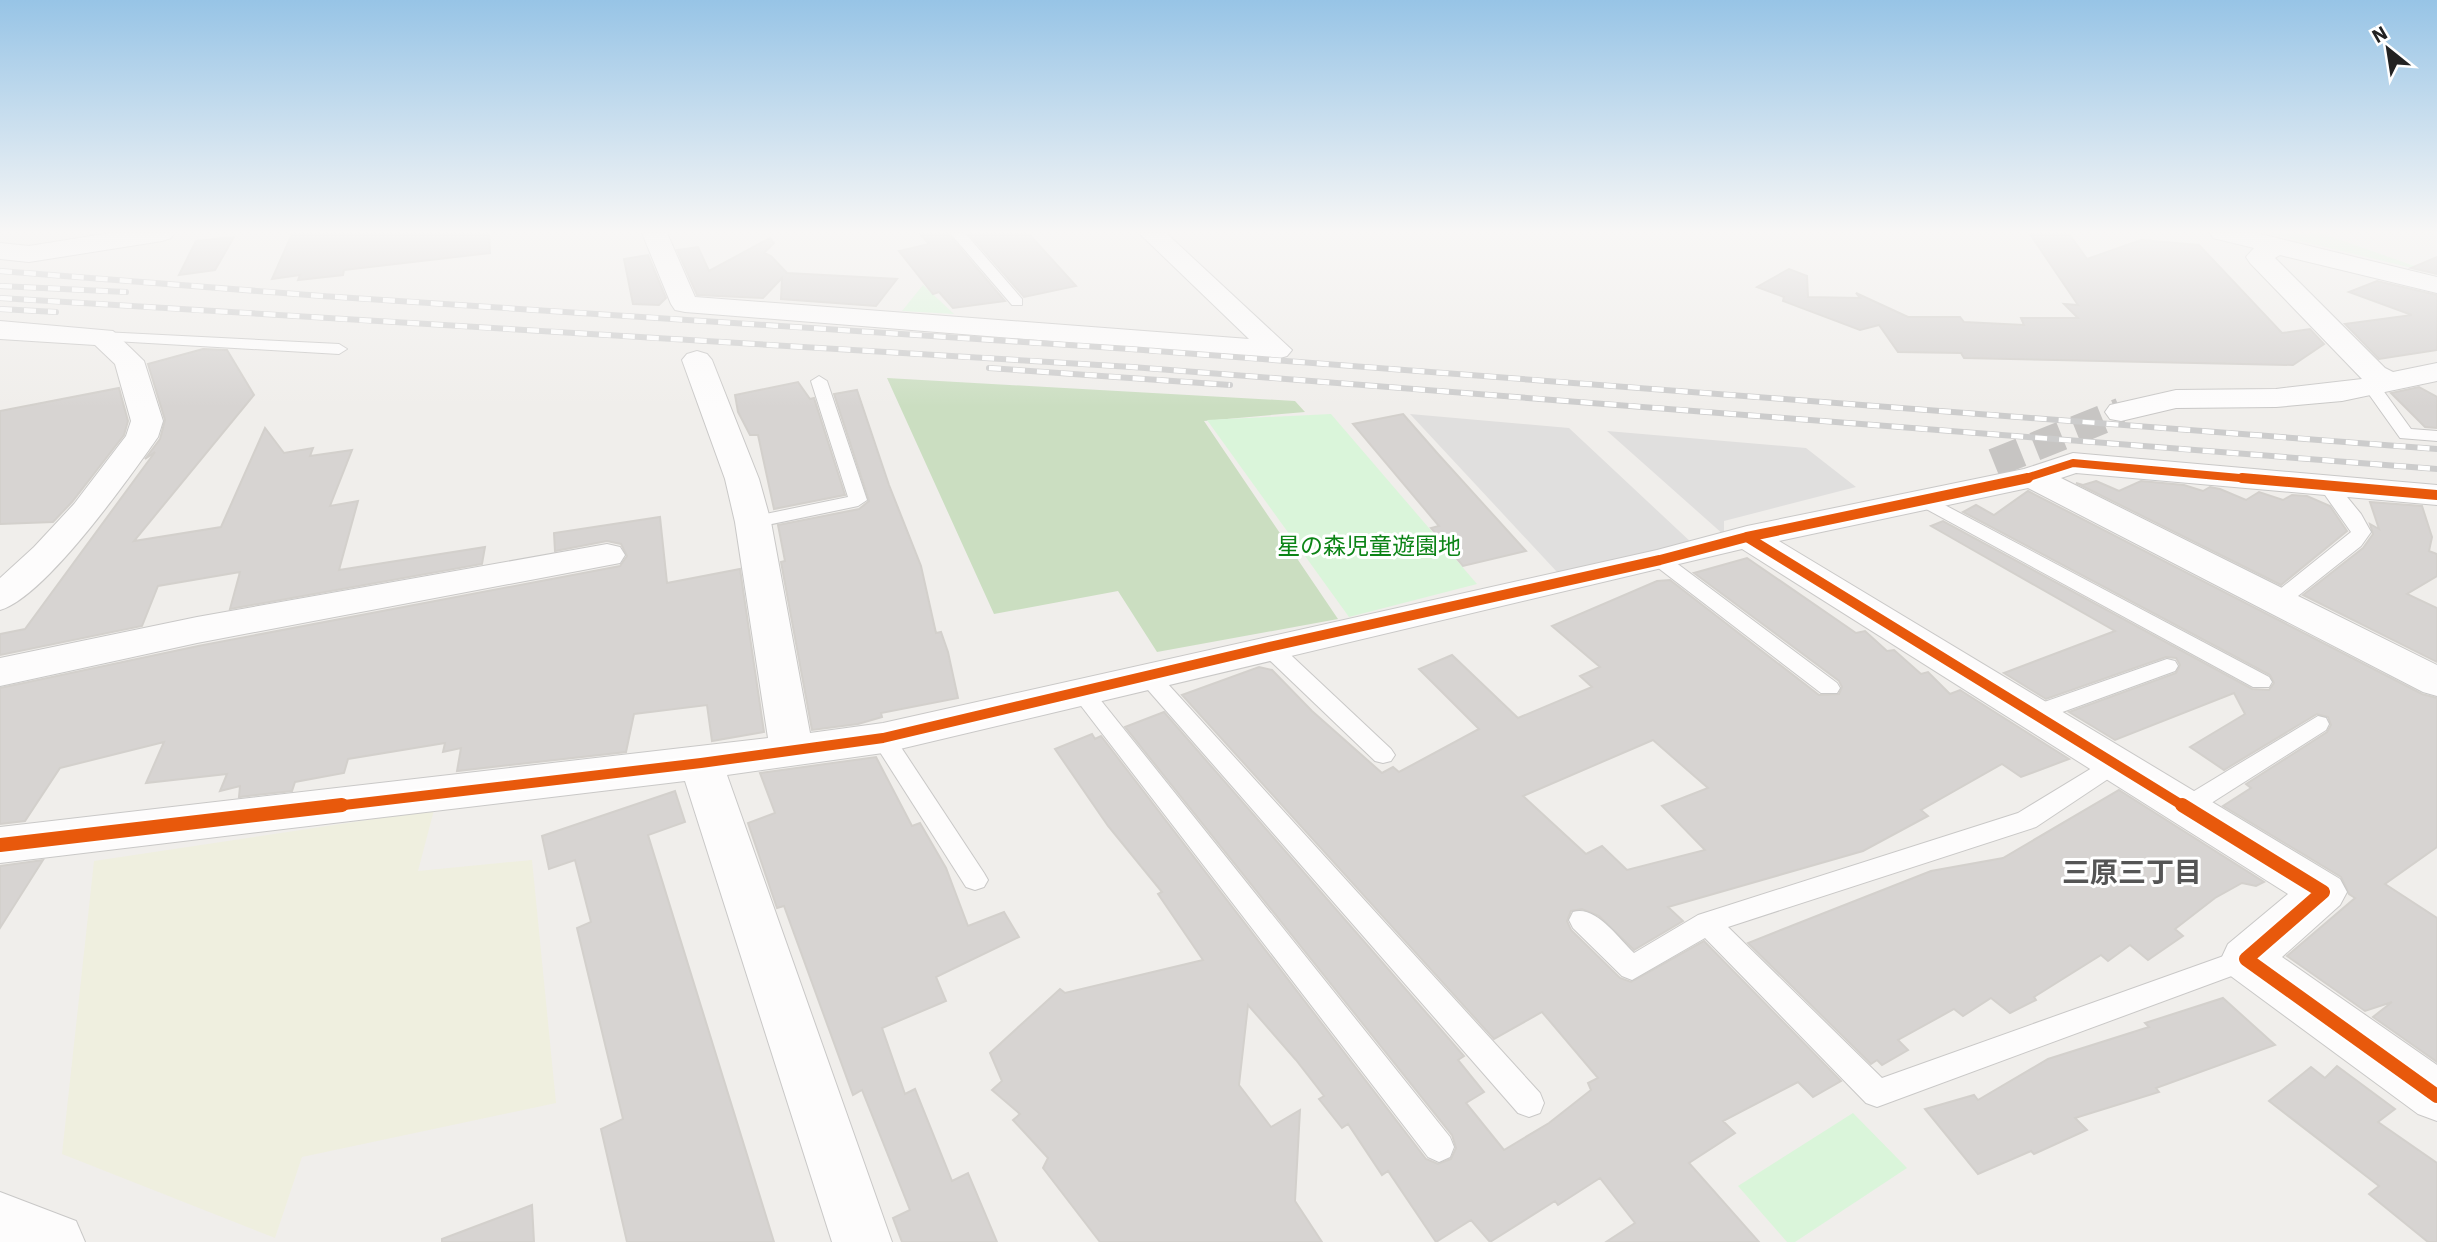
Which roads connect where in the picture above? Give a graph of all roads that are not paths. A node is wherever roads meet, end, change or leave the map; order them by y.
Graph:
1 (679, 291) edge
2 (1007, 291) edge
3 (1213, 291) edge
4 (2292, 291) edge
5 (1017, 302) dead end
6 (0, 330) edge
7 (103, 337) junction
8 (339, 349) dead end
9 (697, 359) dead end
10 (2437, 372) edge
11 (818, 381) dead end
12 (2379, 384) junction
13 (2120, 412) tunnel mouth
14 (2437, 436) edge
15 (1994, 463) tunnel mouth
16 (2032, 477) junction
17 (2327, 485) junction
18 (2437, 495) edge
19 (1924, 500) junction
20 (753, 522) junction
21 (1747, 537) junction
22 (607, 555) dead end
23 (1660, 560) junction
24 (0, 598) edge
25 (2277, 602) junction
26 (1269, 647) junction
27 (2167, 666) dead end
28 (0, 672) edge
29 (1149, 677) junction
30 (2261, 682) dead end
31 (2437, 682) edge
32 (1829, 688) dead end
33 (1083, 693) junction
34 (2035, 715) junction
35 (2318, 724) dead end
36 (883, 738) junction
37 (792, 752) junction
38 (1383, 755) dead end
39 (701, 763) junction
40 (2115, 763) junction
41 (2185, 808) junction
42 (0, 845) edge
43 (975, 880) dead end
44 (1582, 920) dead end
45 (1707, 923) junction
46 (2246, 959) junction
47 (2437, 1096) edge
48 (1529, 1103) dead end
49 (1439, 1147) dead end
50 (0, 1221) edge
51 (55, 1242) edge
52 (862, 1242) edge

1 - 3 street
2 - 5 lane
4 - 12 street
6 - 7 street
7 - 8 lane
7 - 24 street
9 - 20 street
10 - 12 street
11 - 20 lane
12 - 13 street
12 - 14 lane
15 - 21 street
16 - 17 street
16 - 19 street
16 - 25 street
17 - 18 street
17 - 25 lane
19 - 21 street
19 - 30 lane
20 - 37 street
21 - 23 street
21 - 34 street
22 - 28 street
23 - 26 street
23 - 32 lane
25 - 31 street
26 - 29 street
26 - 38 lane
27 - 34 lane
29 - 33 street
29 - 48 lane
33 - 36 street
33 - 49 lane
34 - 40 street
35 - 41 lane
36 - 37 street
36 - 43 lane
37 - 39 street
39 - 42 street
39 - 52 street
40 - 41 street
40 - 45 lane
41 - 46 street
44 - 45 lane
45 - 46 lane
46 - 47 street
50 - 51 street

